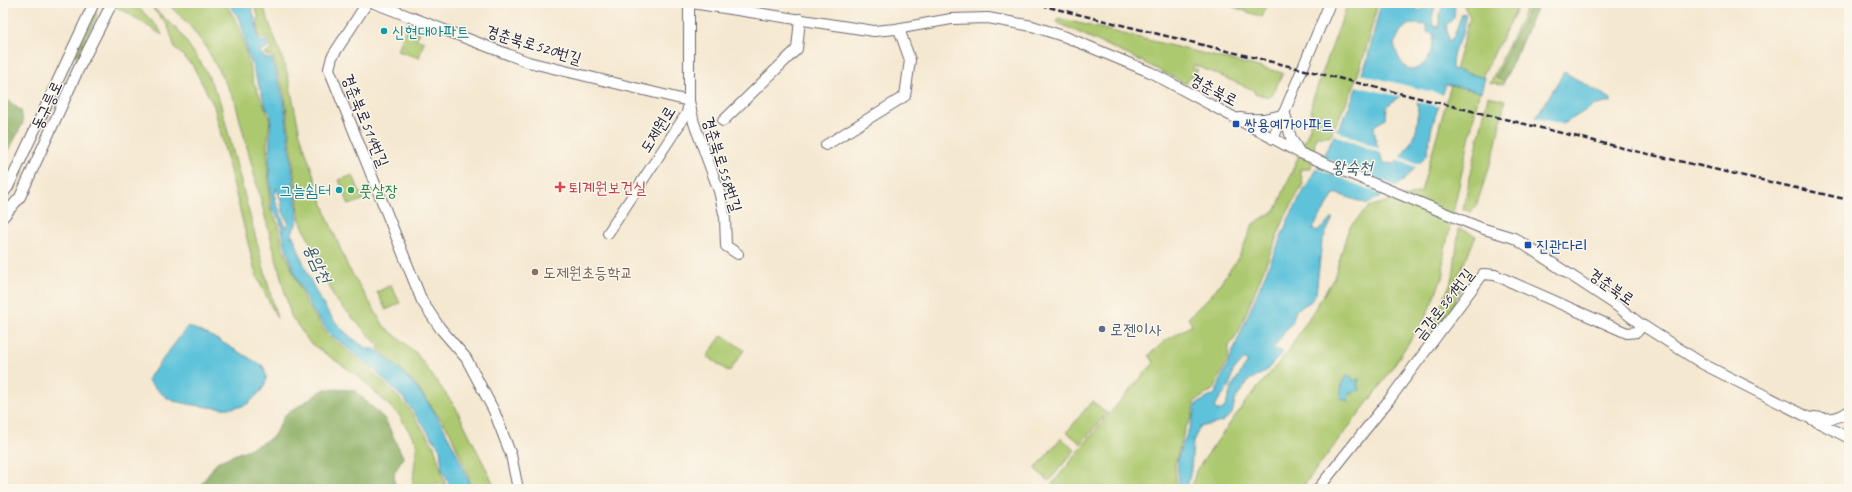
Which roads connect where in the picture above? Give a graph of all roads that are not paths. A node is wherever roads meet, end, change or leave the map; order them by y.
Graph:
1 (112, 3) edge
2 (367, 3) edge
3 (374, 3) edge
4 (689, 3) edge
5 (692, 3) edge
6 (1330, 3) edge
7 (94, 5) edge
8 (800, 19) junction
9 (899, 29) junction
10 (689, 101) junction
11 (1285, 114) junction
12 (1233, 117) junction
13 (723, 120) dead end
14 (1273, 139) junction
15 (826, 145) dead end
16 (1300, 153) junction
17 (3, 193) edge
18 (3, 217) edge
19 (608, 233) dead end
20 (738, 254) dead end
21 (1642, 325) junction
22 (1849, 411) edge
23 (1806, 416) junction
24 (1849, 438) edge
25 (518, 489) edge
26 (1318, 489) edge

1 - 18 street, 동구릉로
2 - 25 street, 경춘북로514번길
3 - 10 street, 경춘북로520번길
4 - 10 street, 도제원로
5 - 8 street, 경춘북로
6 - 11 street
7 - 17 street, 동구릉로
8 - 9 street, 경춘북로
8 - 13 street
9 - 12 street, 경춘북로
9 - 15 street
10 - 19 street, 도제원로
10 - 20 street, 경춘북로558번길
11 - 12 street
11 - 14 street
11 - 16 street
12 - 14 street, 경춘북로
14 - 16 street, 경춘북로
16 - 21 street, 경춘북로
21 - 23 street, 경춘북로
21 - 26 street, 금강로361번길
22 - 23 street
23 - 24 street, 경춘북로

